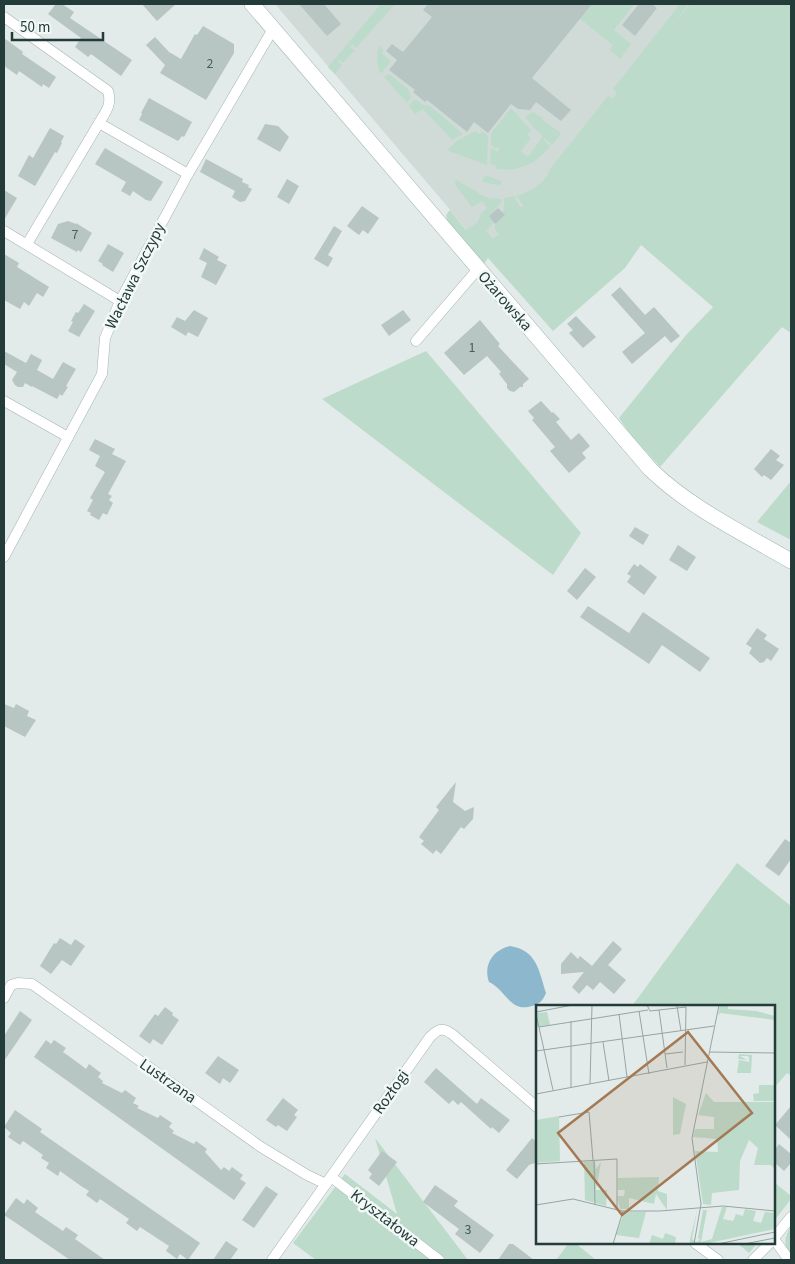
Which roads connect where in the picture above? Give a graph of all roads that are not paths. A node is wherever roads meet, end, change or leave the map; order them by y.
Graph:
1 (252, 4) edge
2 (4, 17) edge
3 (273, 29) junction
4 (99, 123) junction
5 (188, 174) junction
6 (4, 231) edge
7 (27, 244) junction
8 (478, 269) junction
9 (120, 301) junction
10 (416, 342) dead end
11 (4, 401) edge
12 (68, 437) junction
13 (4, 557) edge
14 (791, 561) edge
15 (4, 998) edge
16 (536, 1106) edge
17 (329, 1180) junction
18 (791, 1217) edge
19 (775, 1238) edge
20 (775, 1240) edge
21 (695, 1244) edge
22 (769, 1244) edge
23 (272, 1260) edge
24 (439, 1260) edge
25 (718, 1260) edge
26 (753, 1260) edge
27 (789, 1260) edge

1 - 3 main road, Ożarowska
2 - 4 street
3 - 5 street, Wacława Szczypy
3 - 8 main road, Ożarowska
4 - 5 street
4 - 7 street
5 - 9 street, Wacława Szczypy
6 - 7 street
7 - 9 street
8 - 10 street
8 - 14 main road, Ożarowska
9 - 12 street, Wacława Szczypy
11 - 12 street
12 - 13 street, Wacława Szczypy
15 - 17 street, Lustrzana
16 - 17 street, Rozłogi
17 - 23 street, Rozłogi
17 - 24 street, Kryształowa
18 - 19 street
20 - 27 street
21 - 25 street
22 - 26 street

